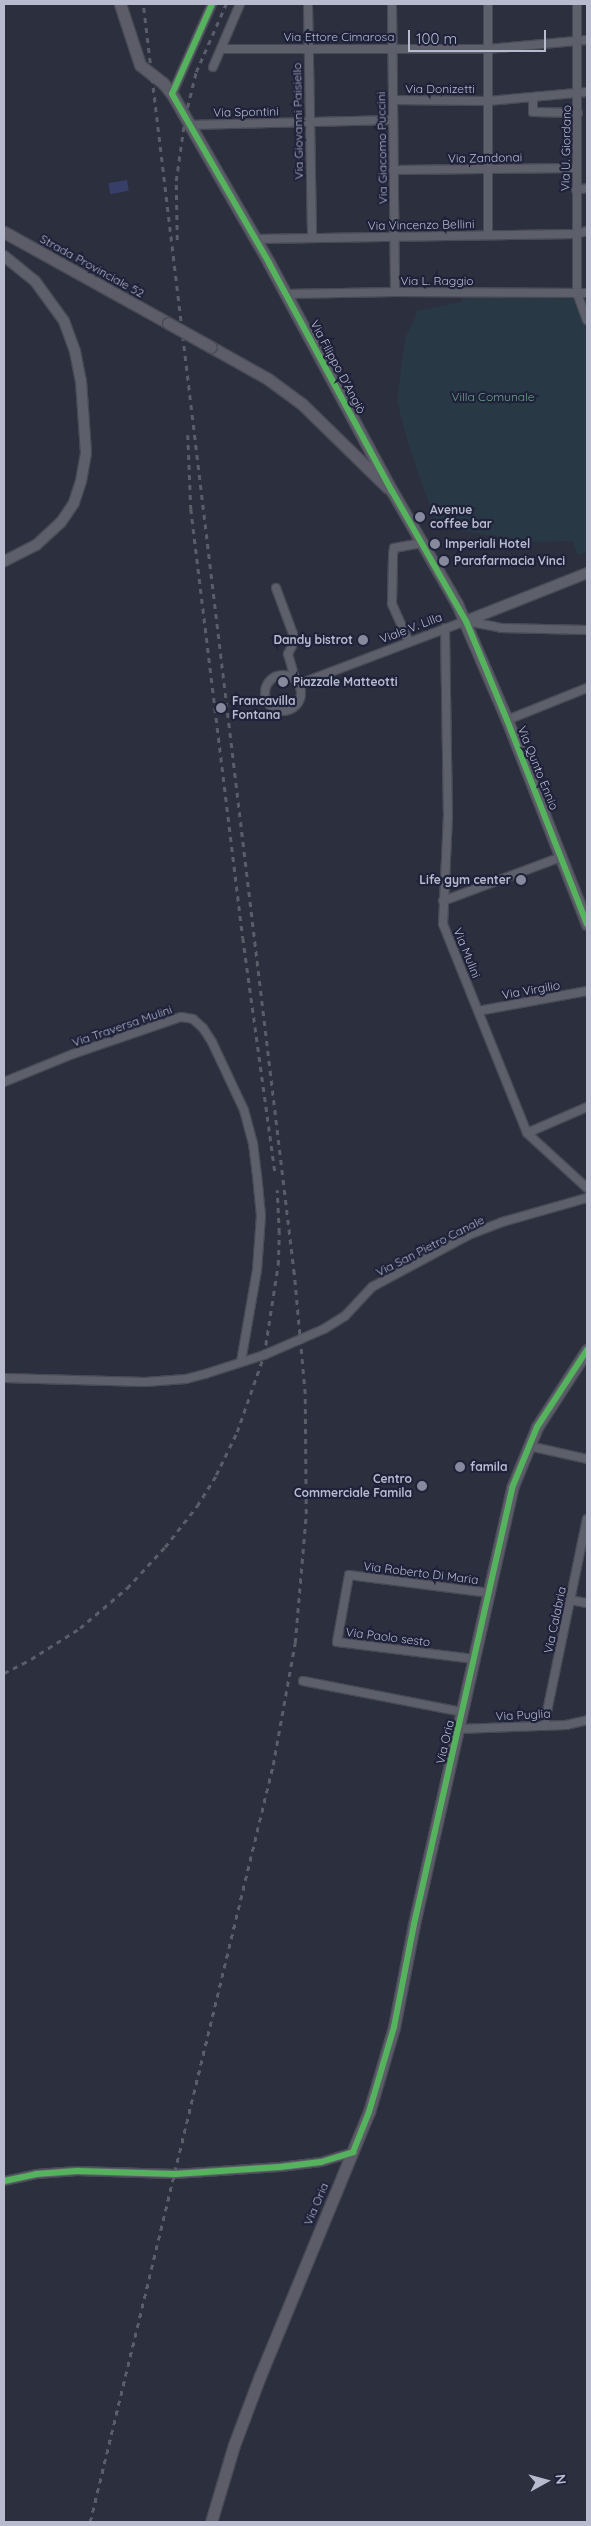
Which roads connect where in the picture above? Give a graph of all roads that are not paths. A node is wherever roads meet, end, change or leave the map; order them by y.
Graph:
1 (120, 4) edge
2 (212, 4) edge
3 (240, 4) edge
4 (308, 4) edge
5 (392, 4) edge
6 (488, 4) edge
7 (576, 4) edge
8 (587, 40) edge
9 (577, 42) junction
10 (308, 48) junction
11 (392, 48) junction
12 (221, 49) junction
13 (488, 49) junction
14 (213, 67) dead end
15 (587, 92) edge
16 (578, 93) junction
17 (172, 94) junction
18 (533, 97) junction
19 (393, 100) junction
20 (488, 101) junction
21 (578, 113) junction
22 (393, 120) junction
23 (308, 122) junction
24 (190, 125) junction
25 (576, 168) junction
26 (488, 169) junction
27 (393, 170) junction
28 (587, 188) edge
29 (576, 190) junction
30 (587, 231) edge
31 (4, 232) edge
32 (575, 234) junction
33 (488, 236) junction
34 (394, 237) junction
35 (312, 238) junction
36 (256, 239) junction
37 (4, 256) edge
38 (395, 292) junction
39 (576, 293) junction
40 (587, 293) edge
41 (286, 294) junction
42 (587, 320) edge
43 (392, 491) junction
44 (421, 543) junction
45 (4, 561) edge
46 (587, 573) edge
47 (276, 588) dead end
48 (466, 621) junction
49 (445, 628) junction
50 (587, 630) edge
51 (409, 642) junction
52 (297, 681) junction
53 (587, 688) edge
54 (507, 720) junction
55 (561, 857) junction
56 (444, 901) junction
57 (587, 922) edge
58 (587, 991) edge
59 (478, 1011) junction
60 (4, 1082) edge
61 (587, 1107) edge
62 (526, 1132) junction
63 (587, 1188) edge
64 (587, 1198) edge
65 (587, 1350) edge
66 (241, 1362) junction
67 (4, 1378) edge
68 (529, 1446) junction
69 (587, 1459) edge
70 (587, 1519) edge
71 (586, 1532) edge
72 (349, 1575) joint
73 (490, 1593) junction
74 (570, 1600) junction
75 (587, 1604) edge
76 (474, 1659) junction
77 (303, 1680) dead end
78 (463, 1712) junction
79 (587, 1720) edge
80 (544, 1726) junction
81 (459, 1730) junction
82 (353, 2152) junction
83 (4, 2181) edge
84 (211, 2522) edge

1 - 17 main road, Via Filippo D'Angiò
2 - 17 street
3 - 12 street
4 - 10 street, Via Giovanni Paisiello
5 - 11 street, Via Giacomo Puccini
6 - 13 street
7 - 9 street, Via U. Giordano
8 - 9 street, Via Ettore Cimarosa
9 - 13 street, Via Ettore Cimarosa
9 - 16 street, Via U. Giordano
10 - 11 street, Via Ettore Cimarosa
10 - 12 street, Via Ettore Cimarosa
10 - 23 street, Via Giovanni Paisiello
11 - 13 street, Via Ettore Cimarosa
11 - 19 street, Via Giacomo Puccini
12 - 14 street
13 - 20 street
15 - 16 street, Via Donizetti
16 - 18 street, Via Donizetti
16 - 21 street, Via U. Giordano
17 - 24 main road, Via Filippo D'Angiò
18 - 20 street, Via Donizetti
18 - 21 street
19 - 20 street, Via Donizetti
19 - 22 street, Via Giacomo Puccini
20 - 26 street
21 - 25 street, Via U. Giordano
22 - 23 street, Via Spontini
22 - 27 street, Via Giacomo Puccini
23 - 24 street, Via Spontini
23 - 35 street, Via Giovanni Paisiello
24 - 36 main road, Via Filippo D'Angiò
25 - 26 street, Via Zandonai
25 - 29 street, Via U. Giordano
26 - 27 street, Via Zandonai
26 - 33 street
27 - 34 street, Via Giacomo Puccini
28 - 29 street
29 - 32 street, Via U. Giordano
30 - 32 street, Via Vincenzo Bellini
31 - 43 main road, Strada Provinciale 52, bridge
32 - 33 street, Via Vincenzo Bellini
32 - 39 street, Via U. Giordano
33 - 34 street, Via Vincenzo Bellini
34 - 35 street, Via Vincenzo Bellini
34 - 38 street, Via Giacomo Puccini
35 - 36 street, Via Vincenzo Bellini
36 - 41 main road, Via Filippo D'Angiò
37 - 45 street
38 - 39 street, Via L. Raggio
38 - 41 street, Via L. Raggio
39 - 40 street, Via L. Raggio
39 - 42 street
41 - 43 main road, Via Filippo D'Angiò
43 - 44 main road, Via Filippo D'Angiò
44 - 48 main road, Via Filippo D'Angiò
44 - 51 street
46 - 48 street, Viale V. Lilla
47 - 52 street
48 - 49 street, Viale V. Lilla
48 - 50 street
48 - 54 main road, Via Qunto Ennio
49 - 51 street, Viale V. Lilla
49 - 56 street, Via Mulini
51 - 52 street, Viale V. Lilla
52 - 52 street
53 - 54 street
54 - 55 main road, Via Qunto Ennio
55 - 56 street
55 - 57 main road, Via Qunto Ennio
56 - 59 street, Via Mulini
58 - 59 street, Via Virgilio
59 - 62 street, Via Mulini
60 - 66 street, Via Traversa Mulini
61 - 62 street
62 - 63 street, Via Mulini
64 - 66 street, Via San Pietro Canale
65 - 68 main road, Via Oria
66 - 67 street, Via San Pietro Canale
68 - 69 street
68 - 73 main road, Via Oria
70 - 71 street, Via Calabria
71 - 74 street, Via Calabria
72 - 73 street, Via Roberto Di Maria
72 - 76 street, Via Paolo sesto
73 - 76 main road, Via Oria
74 - 75 street
74 - 80 street, Via Calabria
76 - 78 main road, Via Oria
77 - 78 street
78 - 81 main road, Via Oria
79 - 80 street, Via Puglia
80 - 81 street, Via Puglia
81 - 82 main road, Via Oria
82 - 83 street
82 - 84 main road, Via Oria

